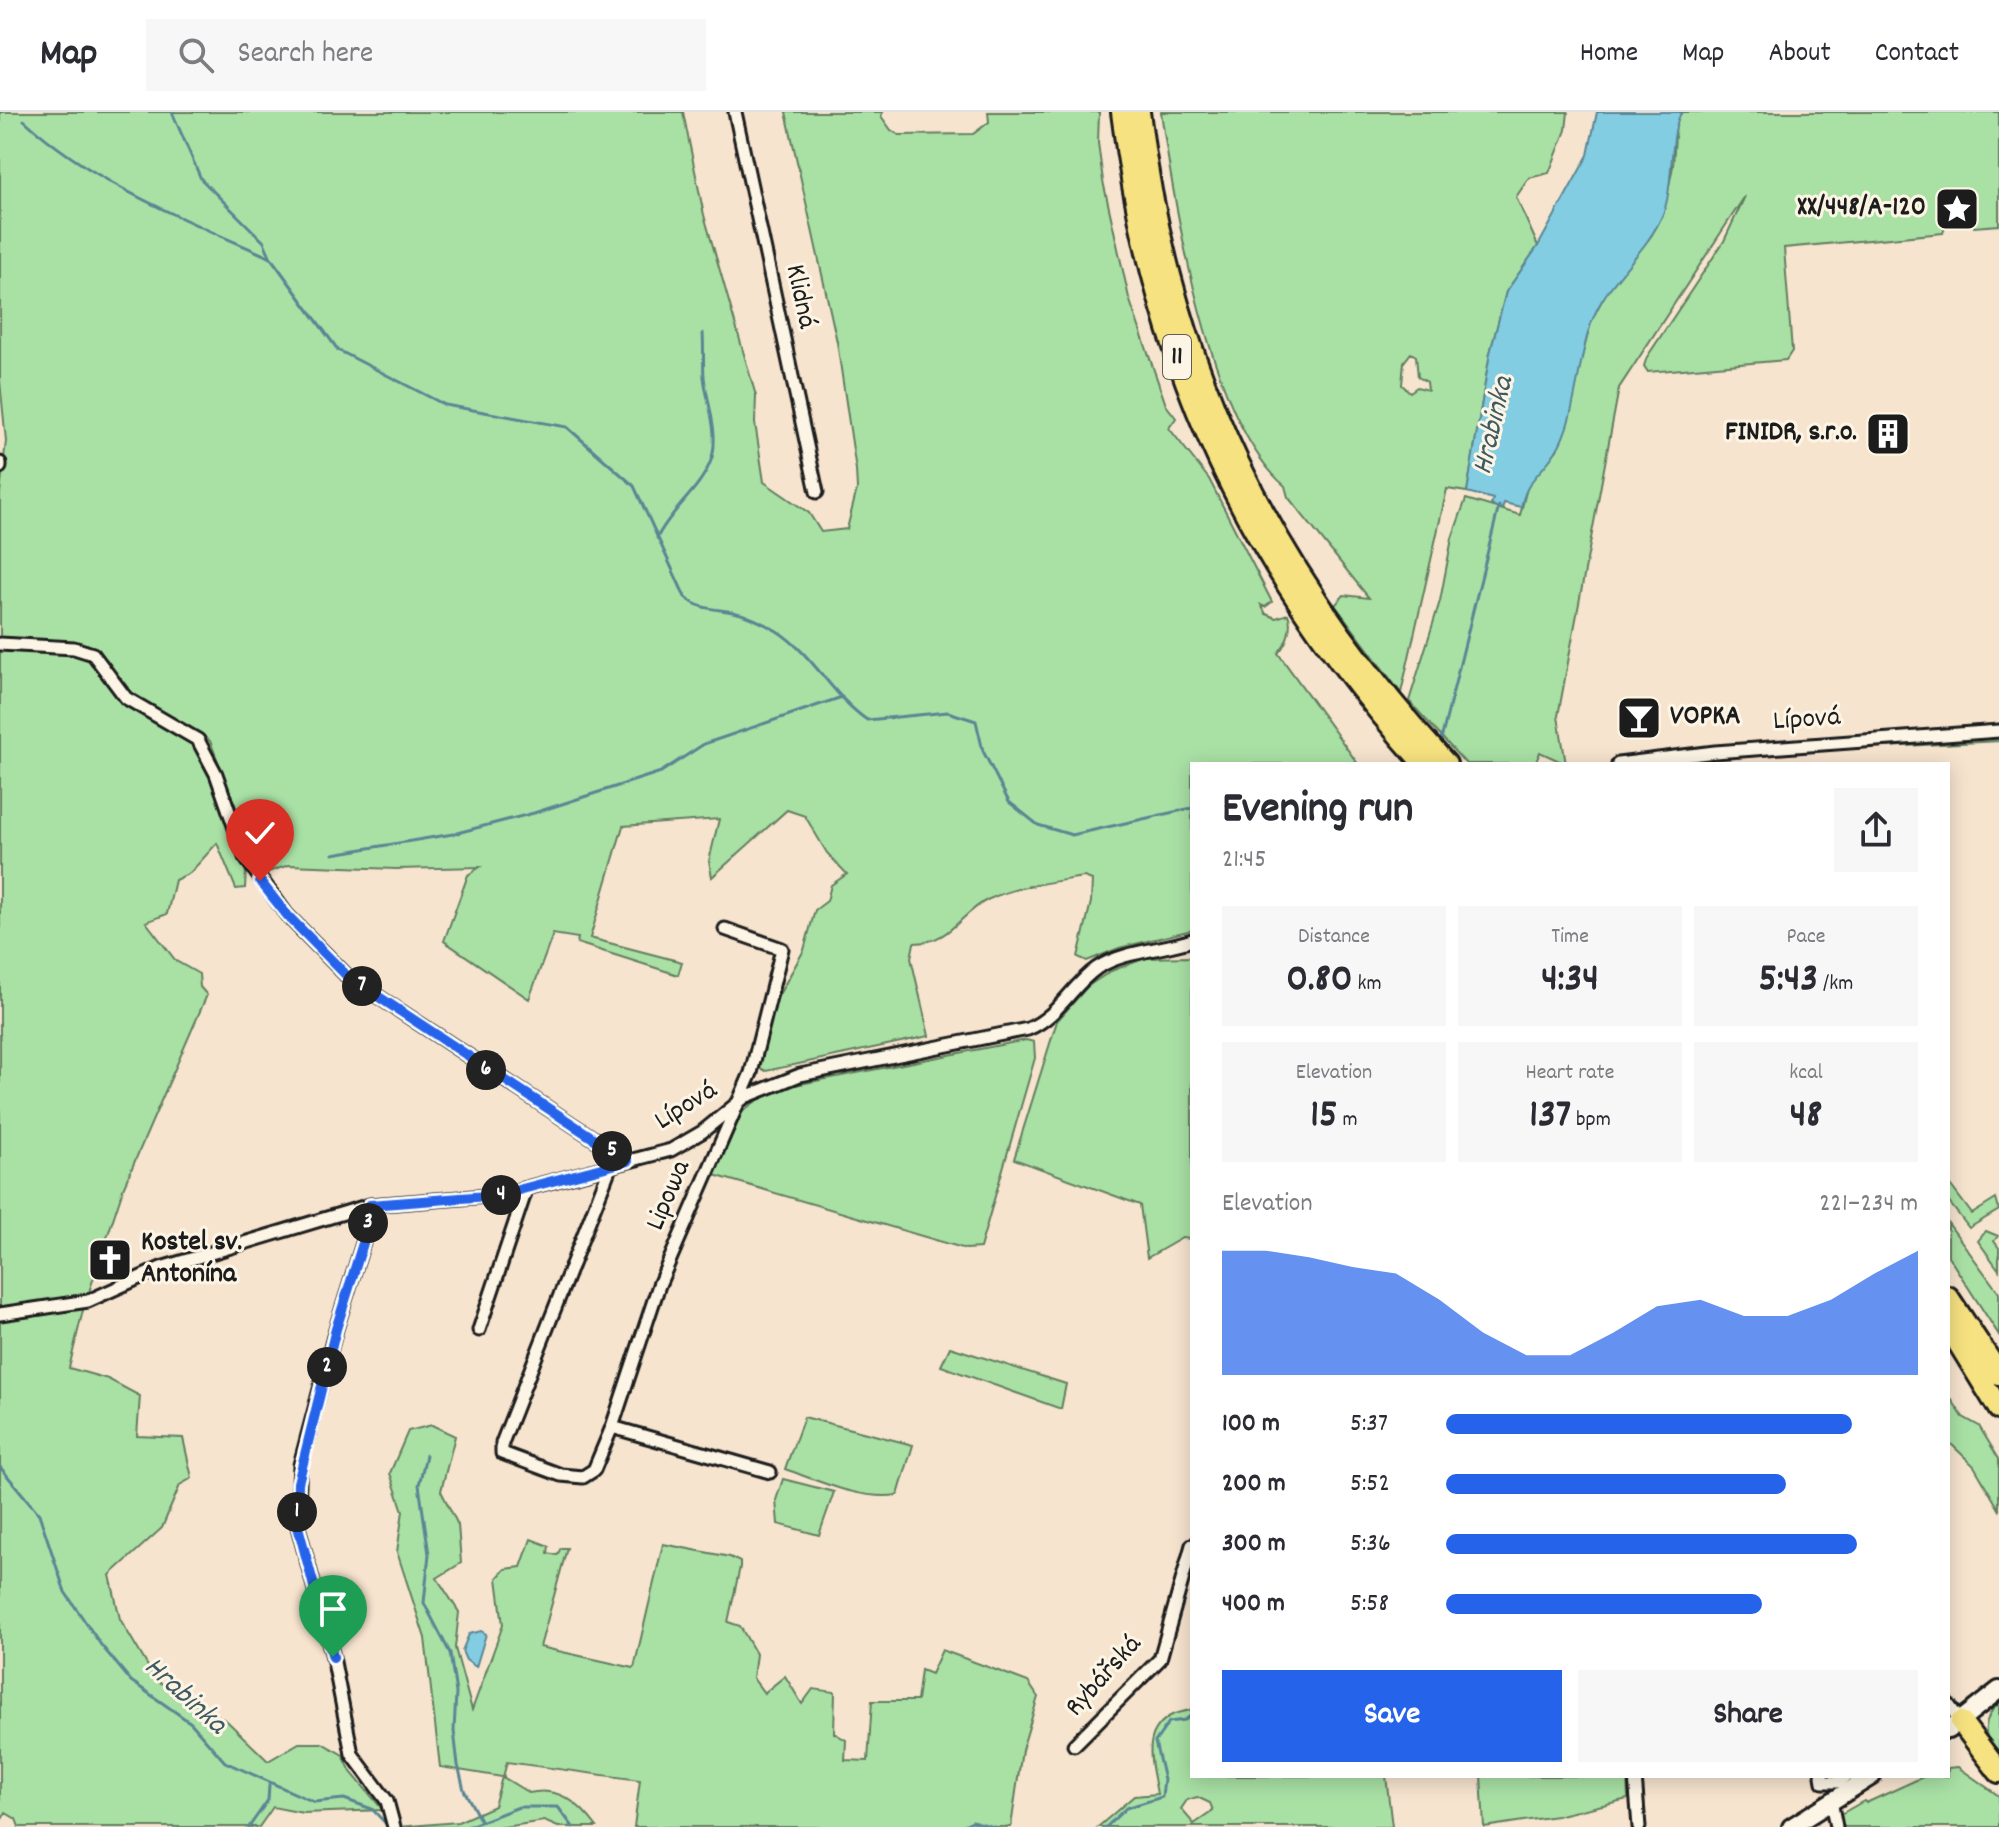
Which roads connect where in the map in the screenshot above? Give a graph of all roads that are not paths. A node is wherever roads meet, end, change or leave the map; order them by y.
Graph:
1 (735, 112) edge
2 (1122, 112) edge
3 (1139, 112) edge
4 (817, 492) dead end
5 (1291, 579) junction
6 (0, 644) edge
7 (1999, 731) edge
8 (1422, 762) edge
9 (1444, 762) edge
10 (1634, 762) edge
11 (725, 929) dead end
12 (1190, 941) edge
13 (733, 1108) junction
14 (628, 1161) junction
15 (611, 1165) junction
16 (526, 1190) junction
17 (370, 1205) junction
18 (1950, 1300) edge
19 (0, 1314) edge
20 (1950, 1329) edge
21 (479, 1330) dead end
22 (1998, 1372) edge
23 (1999, 1409) edge
24 (612, 1427) junction
25 (770, 1472) dead end
26 (1190, 1552) edge
27 (1999, 1690) edge
28 (1955, 1726) edge
29 (1074, 1745) dead end
30 (1999, 1772) edge
31 (1635, 1778) edge
32 (1844, 1778) edge
33 (1869, 1778) edge
34 (1822, 1779) edge
35 (1831, 1801) junction
36 (393, 1822) edge
37 (1639, 1827) edge
38 (1791, 1827) edge
39 (1836, 1827) edge

1 - 4 street, Klidná
2 - 5 highway, 11
3 - 5 highway, 11
5 - 8 highway, 11
5 - 9 highway, 11
6 - 14 street
7 - 10 street, Lípová
11 - 13 street, Lipowa
12 - 13 street, Lípová
13 - 14 street, Lípová
13 - 24 street, Lipowa
14 - 15 street, Lípová
15 - 16 street, Lípová
15 - 24 street, Lipowa
16 - 17 street, Lípová
16 - 21 street
17 - 19 street, Lípová
17 - 36 street
18 - 22 highway
20 - 23 highway
24 - 25 street
26 - 29 street, Rybářská
27 - 28 main road
28 - 30 highway
31 - 37 street
32 - 34 street
33 - 35 main road
35 - 38 main road
35 - 39 street

